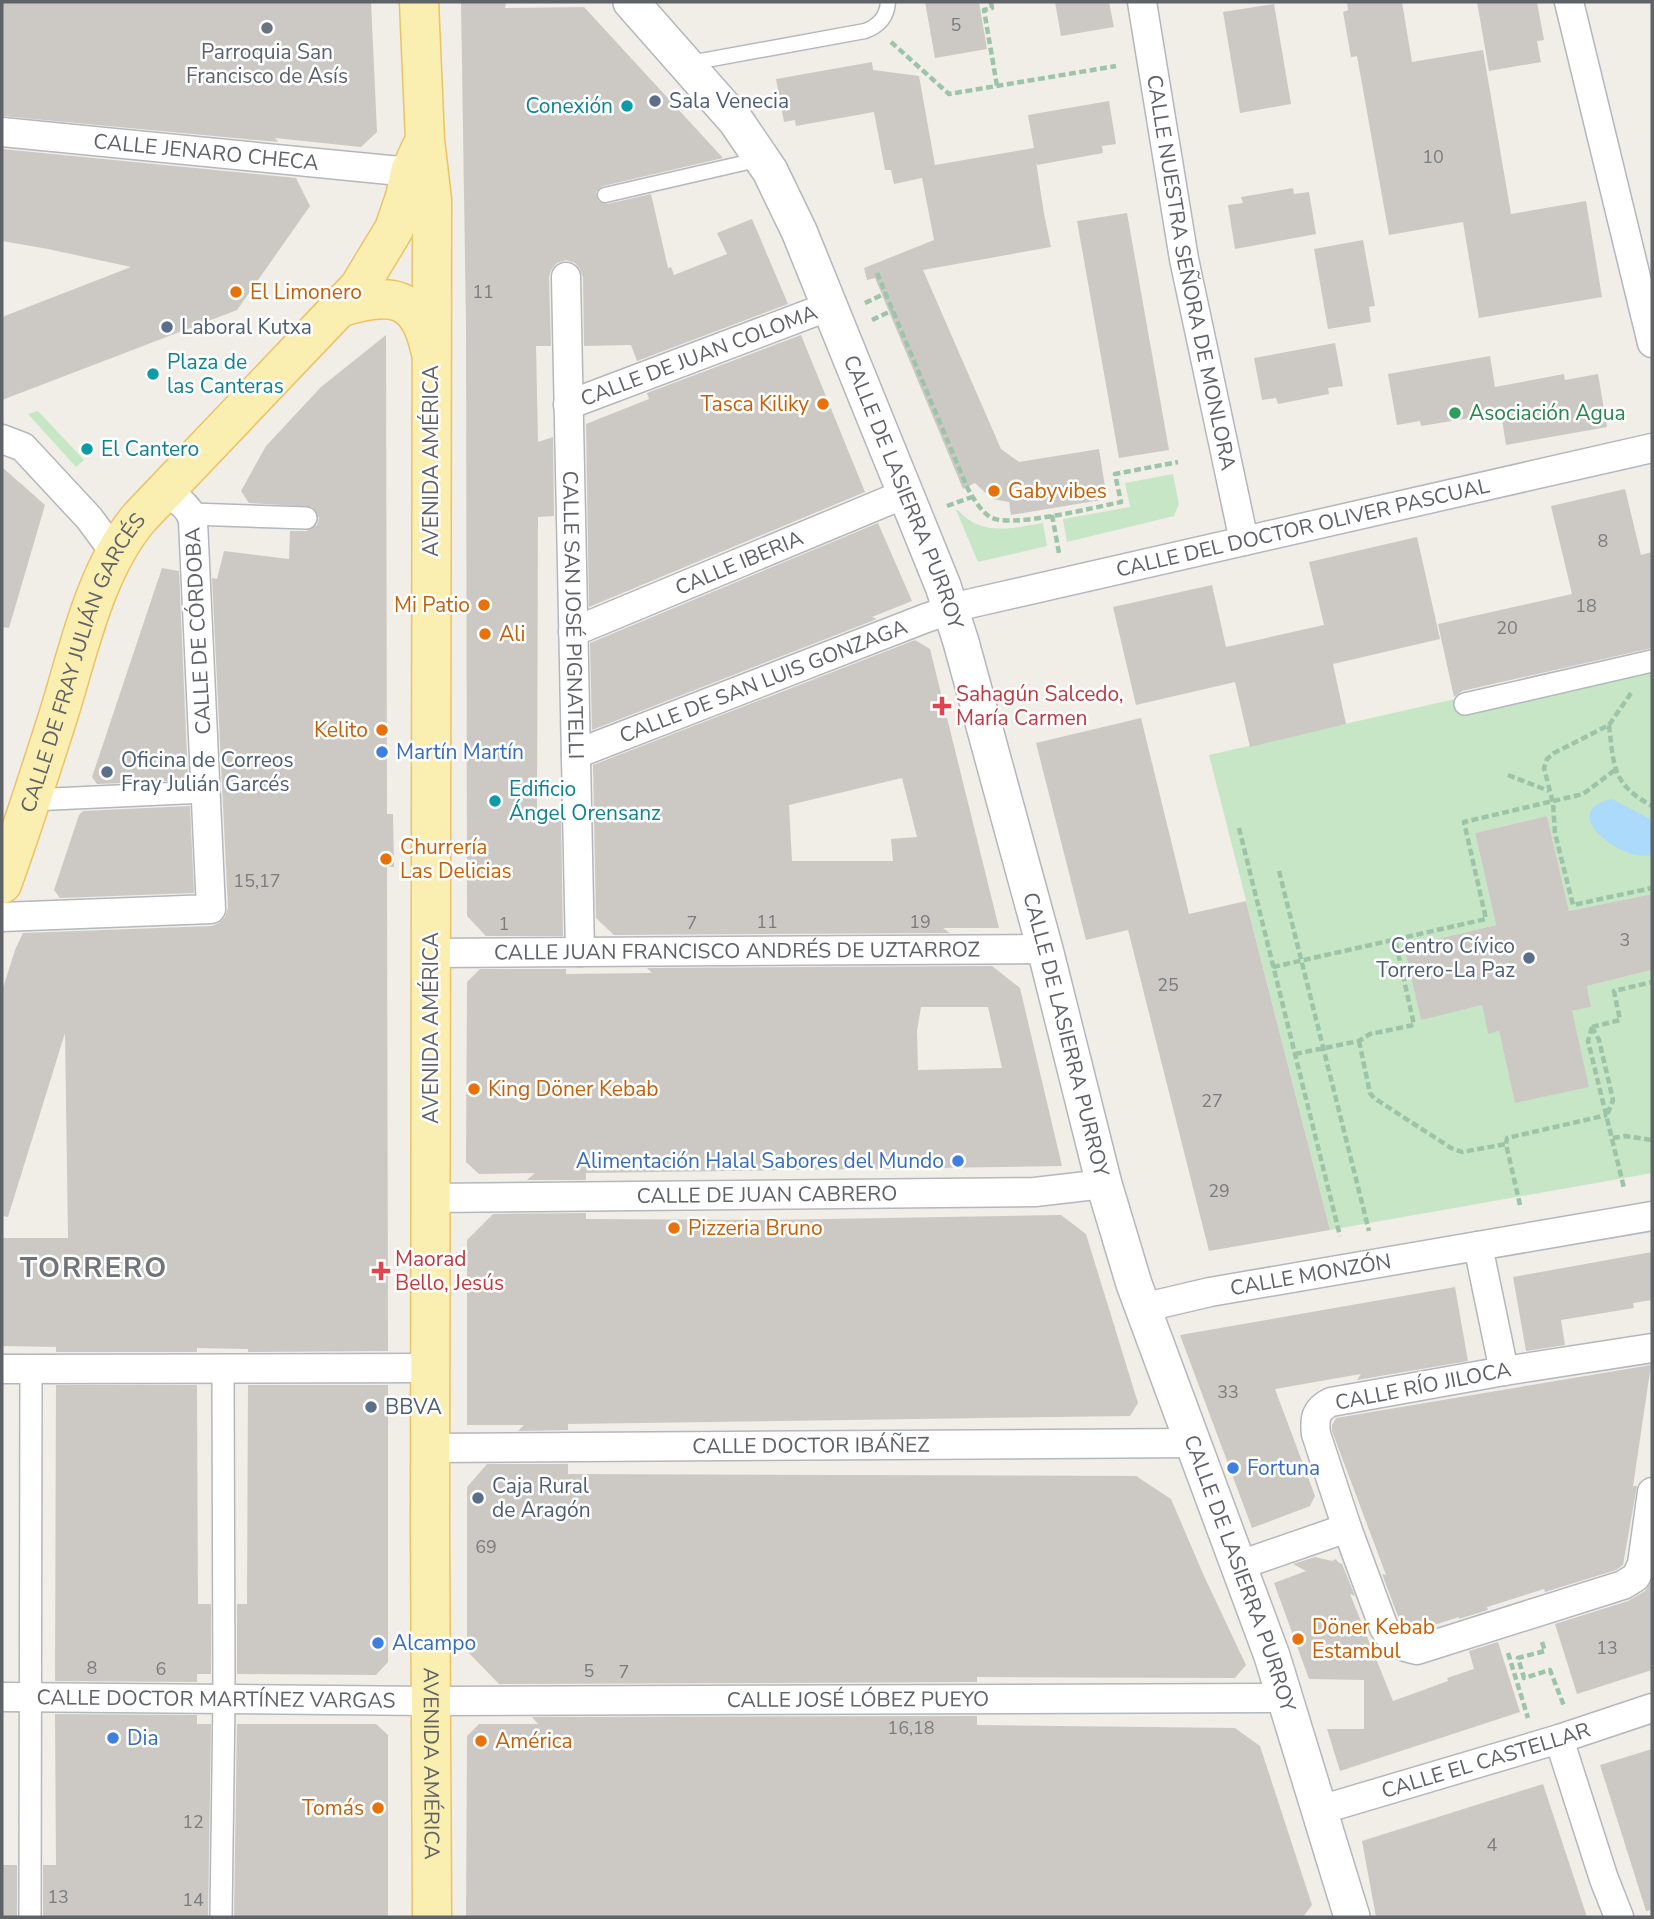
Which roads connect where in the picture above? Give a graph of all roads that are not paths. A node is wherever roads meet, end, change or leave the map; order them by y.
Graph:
1 (419, 2) edge
2 (631, 2) edge
3 (888, 2) edge
4 (1142, 2) edge
5 (1569, 2) edge
6 (685, 64) junction
7 (2, 132) edge
8 (417, 156) junction
9 (762, 158) junction
10 (605, 195) dead end
11 (566, 277) dead end
12 (845, 306) junction
13 (342, 307) junction
14 (1652, 343) edge
15 (432, 354) junction
16 (568, 405) junction
17 (2, 439) edge
18 (1652, 448) edge
19 (907, 493) junction
20 (178, 502) junction
21 (306, 518) dead end
22 (1244, 541) junction
23 (115, 553) junction
24 (952, 609) junction
25 (573, 632) junction
26 (1652, 661) edge
27 (1465, 704) dead end
28 (576, 754) junction
29 (205, 792) junction
30 (18, 823) edge
31 (2, 884) edge
32 (2, 917) edge
33 (1045, 949) junction
34 (580, 952) junction
35 (431, 953) junction
36 (1104, 1184) junction
37 (431, 1198) junction
38 (1652, 1216) edge
39 (1478, 1246) junction
40 (1142, 1308) junction
41 (1652, 1348) edge
42 (431, 1368) junction
43 (2, 1369) edge
44 (31, 1369) junction
45 (223, 1369) junction
46 (1504, 1371) junction
47 (1192, 1443) junction
48 (431, 1448) junction
49 (1652, 1492) edge
50 (1347, 1528) junction
51 (1240, 1565) junction
52 (2, 1696) edge
53 (31, 1697) junction
54 (1286, 1698) junction
55 (224, 1699) junction
56 (430, 1701) junction
57 (1652, 1708) edge
58 (1559, 1740) junction
59 (1320, 1810) junction
60 (30, 1917) edge
61 (221, 1917) edge
62 (432, 1917) edge
63 (1352, 1917) edge
64 (1619, 1917) edge

1 - 8 main road, AVENIDA AMÉRICA
2 - 6 street, CALLE DE LASIERRA PURROY
3 - 6 lane
4 - 22 street, CALLE NUESTRA SEÑORA DE MONLORA
5 - 14 street
6 - 9 street, CALLE DE LASIERRA PURROY
7 - 8 street, CALLE JENARO CHECA
8 - 13 main road
8 - 15 main road, AVENIDA AMÉRICA
9 - 10 lane
9 - 12 street, CALLE DE LASIERRA PURROY
11 - 16 street, CALLE SAN JOSÉ PIGNATELLI
12 - 16 street, CALLE DE JUAN COLOMA
12 - 19 street, CALLE DE LASIERRA PURROY
13 - 15 main road
13 - 20 main road
15 - 35 main road, AVENIDA AMÉRICA
16 - 25 street, CALLE SAN JOSÉ PIGNATELLI
17 - 23 street
18 - 22 street, CALLE DEL DOCTOR OLIVER PASCUAL
19 - 24 street, CALLE DE LASIERRA PURROY
19 - 25 street, CALLE IBERIA
20 - 21 street
20 - 23 main road, CALLE DE FRAY JULIÁN GARCÉS
20 - 29 street, CALLE DE CÓRDOBA
22 - 24 street, CALLE DEL DOCTOR OLIVER PASCUAL
23 - 30 main road, CALLE DE FRAY JULIÁN GARCÉS
24 - 28 street, CALLE DE SAN LUIS GONZAGA
24 - 33 street, CALLE DE LASIERRA PURROY
25 - 28 street, CALLE SAN JOSÉ PIGNATELLI
26 - 27 street
28 - 34 street, CALLE SAN JOSÉ PIGNATELLI
29 - 30 street
29 - 32 street, CALLE DE CÓRDOBA
30 - 31 main road, CALLE DE FRAY JULIÁN GARCÉS
33 - 34 street, CALLE JUAN FRANCISCO ANDRÉS DE UZTARROZ
33 - 36 street, CALLE DE LASIERRA PURROY
34 - 35 street, CALLE JUAN FRANCISCO ANDRÉS DE UZTARROZ
35 - 37 main road, AVENIDA AMÉRICA
36 - 37 street, CALLE DE JUAN CABRERO
36 - 40 street, CALLE DE LASIERRA PURROY
37 - 42 main road, AVENIDA AMÉRICA
38 - 39 street, CALLE MONZÓN
39 - 40 street, CALLE MONZÓN
39 - 46 street
40 - 47 street, CALLE DE LASIERRA PURROY
41 - 46 street, CALLE RÍO JILOCA
42 - 45 street
42 - 48 main road, AVENIDA AMÉRICA
43 - 44 street
44 - 45 street
44 - 53 street
45 - 55 street
46 - 50 street, CALLE RÍO JILOCA
47 - 48 street, CALLE DOCTOR IBÁÑEZ
47 - 51 street, CALLE DE LASIERRA PURROY
48 - 56 main road, AVENIDA AMÉRICA
49 - 50 street, CALLE RÍO JILOCA
50 - 51 street
51 - 54 street, CALLE DE LASIERRA PURROY
52 - 53 street, CALLE DOCTOR MARTÍNEZ VARGAS
53 - 55 street, CALLE DOCTOR MARTÍNEZ VARGAS
53 - 60 street
54 - 56 street, CALLE JOSÉ LÓBEZ PUEYO
54 - 59 street, CALLE DE LASIERRA PURROY
55 - 56 street, CALLE DOCTOR MARTÍNEZ VARGAS
55 - 61 street
56 - 62 main road, AVENIDA AMÉRICA
57 - 58 street, CALLE EL CASTELLAR
58 - 59 street, CALLE EL CASTELLAR
58 - 64 street
59 - 63 street, CALLE DE LASIERRA PURROY

